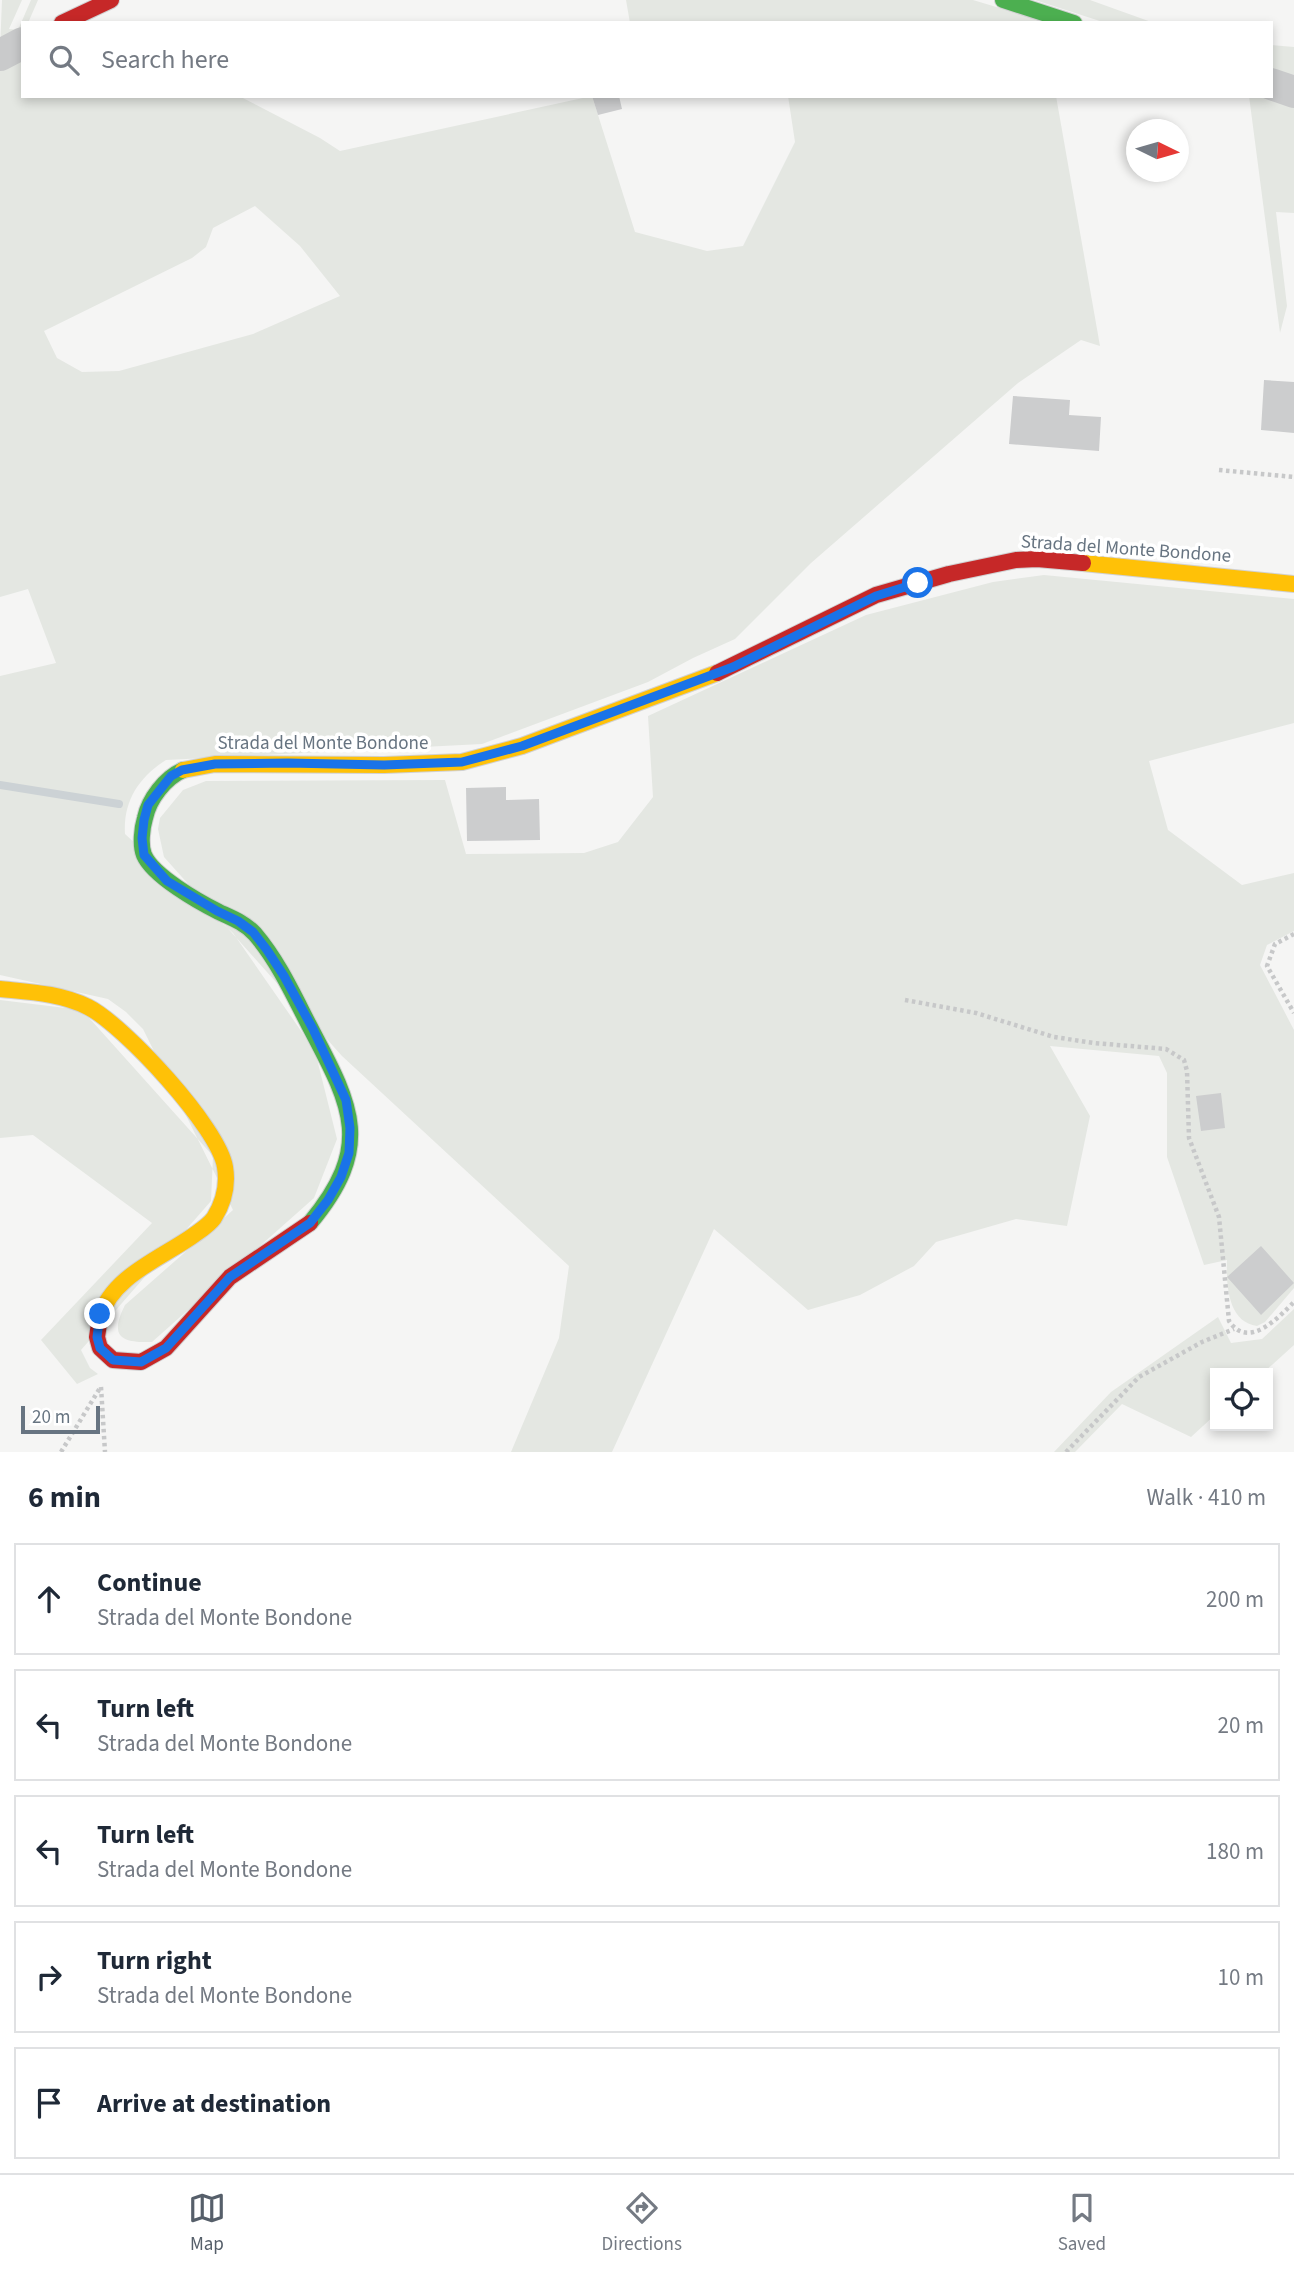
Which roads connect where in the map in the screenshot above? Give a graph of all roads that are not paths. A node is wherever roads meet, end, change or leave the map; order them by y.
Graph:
1 (111, 0) edge
2 (1003, 0) edge
3 (66, 21) edge
4 (1068, 21) edge
5 (21, 44) edge
6 (0, 55) edge
7 (1273, 85) edge
8 (1294, 92) edge
9 (1294, 584) edge
10 (0, 989) edge

1 - 3 street
2 - 4 street
5 - 6 street
7 - 8 street
9 - 10 street, Strada del Monte Bondone

